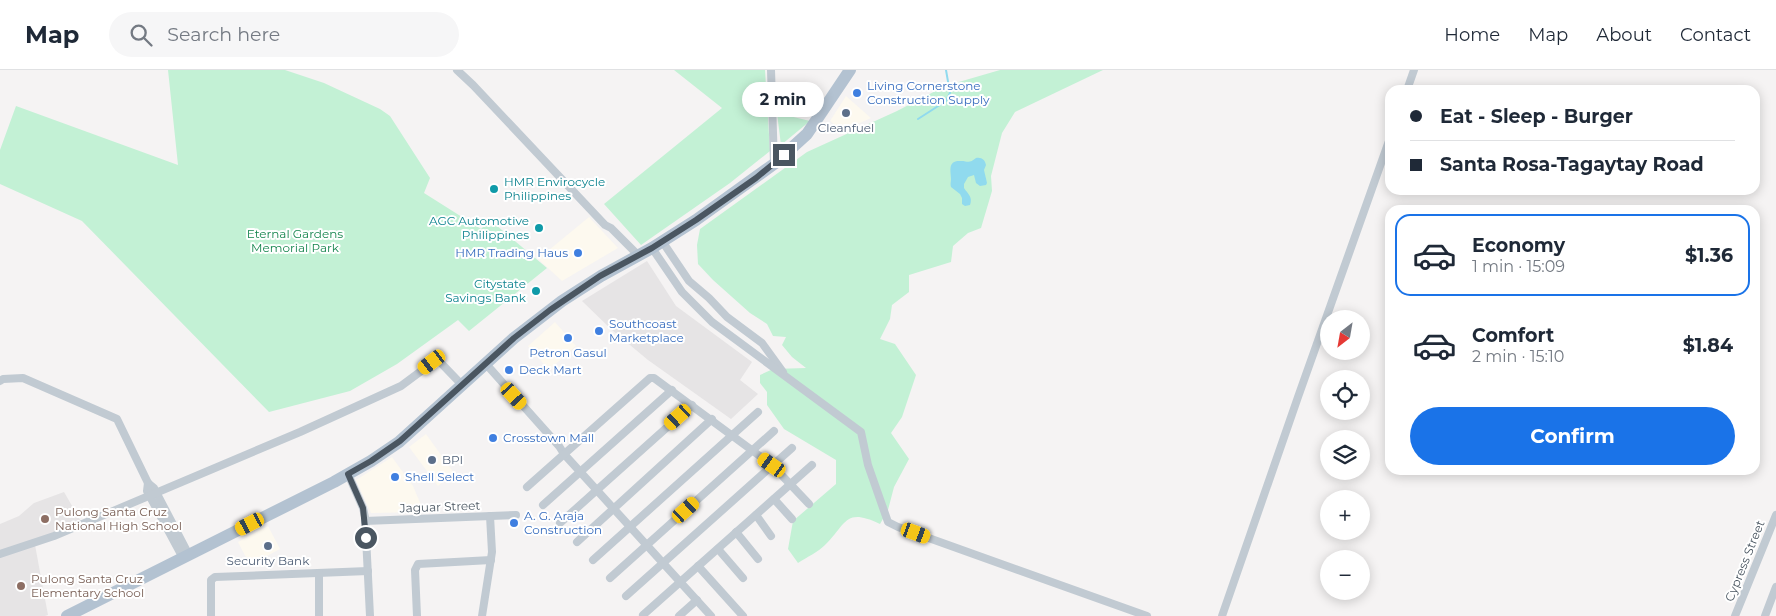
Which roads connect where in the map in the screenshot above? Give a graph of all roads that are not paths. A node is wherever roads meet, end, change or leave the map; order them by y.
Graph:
1 (457, 70) edge
2 (771, 70) edge
3 (850, 70) edge
4 (1414, 70) edge
5 (1409, 85) edge
6 (1385, 152) edge
7 (774, 164) junction
8 (657, 244) junction
9 (636, 257) junction
10 (486, 364) junction
11 (789, 380) junction
12 (0, 381) edge
13 (463, 386) junction
14 (672, 390) junction
15 (692, 405) junction
16 (758, 412) dead end
17 (712, 419) junction
18 (774, 431) dead end
19 (732, 435) junction
20 (792, 448) dead end
21 (751, 452) junction
22 (564, 454) junction
23 (772, 465) junction
24 (812, 465) dead end
25 (581, 472) junction
26 (345, 476) junction
27 (790, 484) junction
28 (527, 487) dead end
29 (598, 490) junction
30 (153, 494) junction
31 (774, 499) junction
32 (809, 504) dead end
33 (544, 505) dead end
34 (614, 509) junction
35 (516, 515) dead end
36 (756, 515) junction
37 (1776, 515) edge
38 (490, 516) junction
39 (364, 517) junction
40 (792, 519) dead end
41 (560, 524) dead end
42 (631, 527) junction
43 (1773, 528) edge
44 (736, 532) junction
45 (771, 536) dead end
46 (577, 542) dead end
47 (647, 545) junction
48 (718, 549) junction
49 (0, 554) edge
50 (186, 557) junction
51 (758, 559) dead end
52 (491, 560) junction
53 (593, 560) dead end
54 (664, 564) junction
55 (698, 566) junction
56 (368, 571) junction
57 (319, 573) junction
58 (610, 578) dead end
59 (743, 578) dead end
60 (680, 582) junction
61 (1776, 587) edge
62 (626, 596) dead end
63 (697, 600) junction
64 (643, 615) dead end
65 (67, 616) edge
66 (211, 616) edge
67 (319, 616) edge
68 (370, 616) edge
69 (417, 616) edge
70 (482, 616) edge
71 (679, 616) edge
72 (711, 616) edge
73 (742, 616) edge
74 (1147, 616) edge
75 (1222, 616) edge
76 (1735, 616) edge
77 (1765, 616) edge

1 - 9 street
2 - 7 street
3 - 7 main road
4 - 5 street
6 - 75 street
7 - 8 main road
8 - 9 main road
8 - 11 street
8 - 11 street
9 - 10 main road
10 - 13 main road
10 - 22 street
11 - 74 street
12 - 30 street
13 - 26 main road
13 - 30 street
14 - 15 street
14 - 22 street
14 - 25 street
15 - 17 street
15 - 29 street
16 - 19 street
17 - 19 street
17 - 34 street
18 - 21 street
19 - 21 street
19 - 42 street
20 - 23 street
21 - 23 street
21 - 47 street
22 - 25 street
22 - 28 street
23 - 27 street
23 - 54 street
24 - 27 street
25 - 29 street
25 - 33 street
26 - 39 street
26 - 50 main road
27 - 31 street
27 - 32 street
29 - 34 street
29 - 41 street
30 - 49 street
30 - 50 street
31 - 36 street
31 - 40 street
34 - 42 street
34 - 46 street
35 - 38 street, Jaguar Street
36 - 44 street
36 - 45 street
37 - 43 street, Cypress Street
38 - 39 street, Jaguar Street
38 - 52 street
39 - 56 street
42 - 47 street
42 - 53 street
43 - 76 street, Cypress Street
44 - 48 street
44 - 51 street
47 - 54 street
47 - 58 street
48 - 55 street
48 - 59 street
50 - 65 main road
52 - 69 street
52 - 70 street
54 - 60 street
54 - 62 street
55 - 60 street
55 - 73 street
56 - 57 street
56 - 68 street
57 - 66 street
57 - 67 street
60 - 63 street
60 - 64 street
61 - 77 street
63 - 71 street
63 - 72 street

